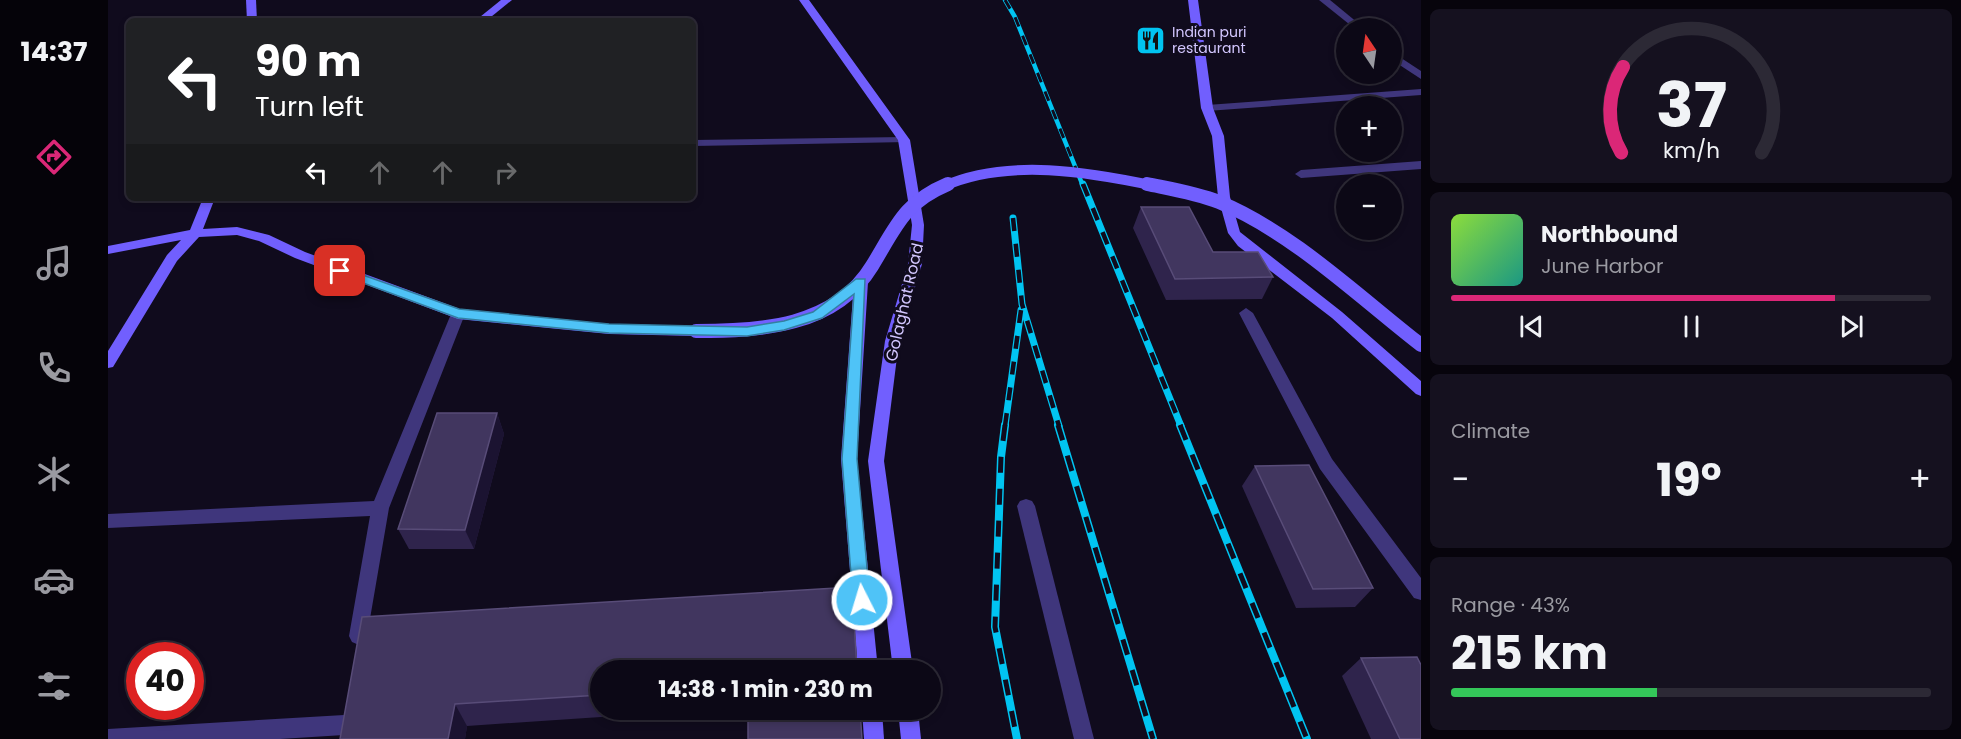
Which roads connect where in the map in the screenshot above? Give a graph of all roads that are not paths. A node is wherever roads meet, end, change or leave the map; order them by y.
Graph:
1 (251, 0) edge
2 (507, 0) edge
3 (804, 0) edge
4 (1193, 0) edge
5 (1324, 0) edge
6 (252, 18) edge
7 (484, 18) edge
8 (1346, 18) edge
9 (1402, 62) edge
10 (1421, 76) edge
11 (1421, 92) edge
12 (1207, 108) junction
13 (904, 140) junction
14 (696, 143) edge
15 (1421, 165) edge
16 (1301, 174) dead end
17 (208, 201) edge
18 (195, 233) junction
19 (108, 250) edge
20 (861, 282) junction
21 (1246, 313) dead end
22 (458, 314) junction
23 (1421, 345) edge
24 (108, 363) edge
25 (1421, 390) edge
26 (1026, 506) dead end
27 (380, 508) junction
28 (108, 521) edge
29 (1421, 592) edge
30 (356, 657) edge
31 (867, 660) edge
32 (902, 660) edge
33 (348, 702) edge
34 (873, 720) edge
35 (909, 720) edge
36 (343, 732) edge
37 (108, 739) edge
38 (874, 739) edge
39 (911, 739) edge
40 (1084, 739) edge

1 - 6 street
2 - 7 street
3 - 13 street, Golaghat Road
4 - 12 street
5 - 8 street
9 - 10 street
11 - 12 street
12 - 25 street
13 - 14 street
13 - 32 street, Golaghat Road
15 - 16 street
17 - 18 street
18 - 19 street
18 - 22 street
18 - 24 street
20 - 22 street, bridge
20 - 23 street, bridge
20 - 31 street
21 - 29 street
22 - 27 street
26 - 40 street
27 - 28 street
27 - 30 street
33 - 36 street
34 - 38 street
35 - 39 street
36 - 37 street

